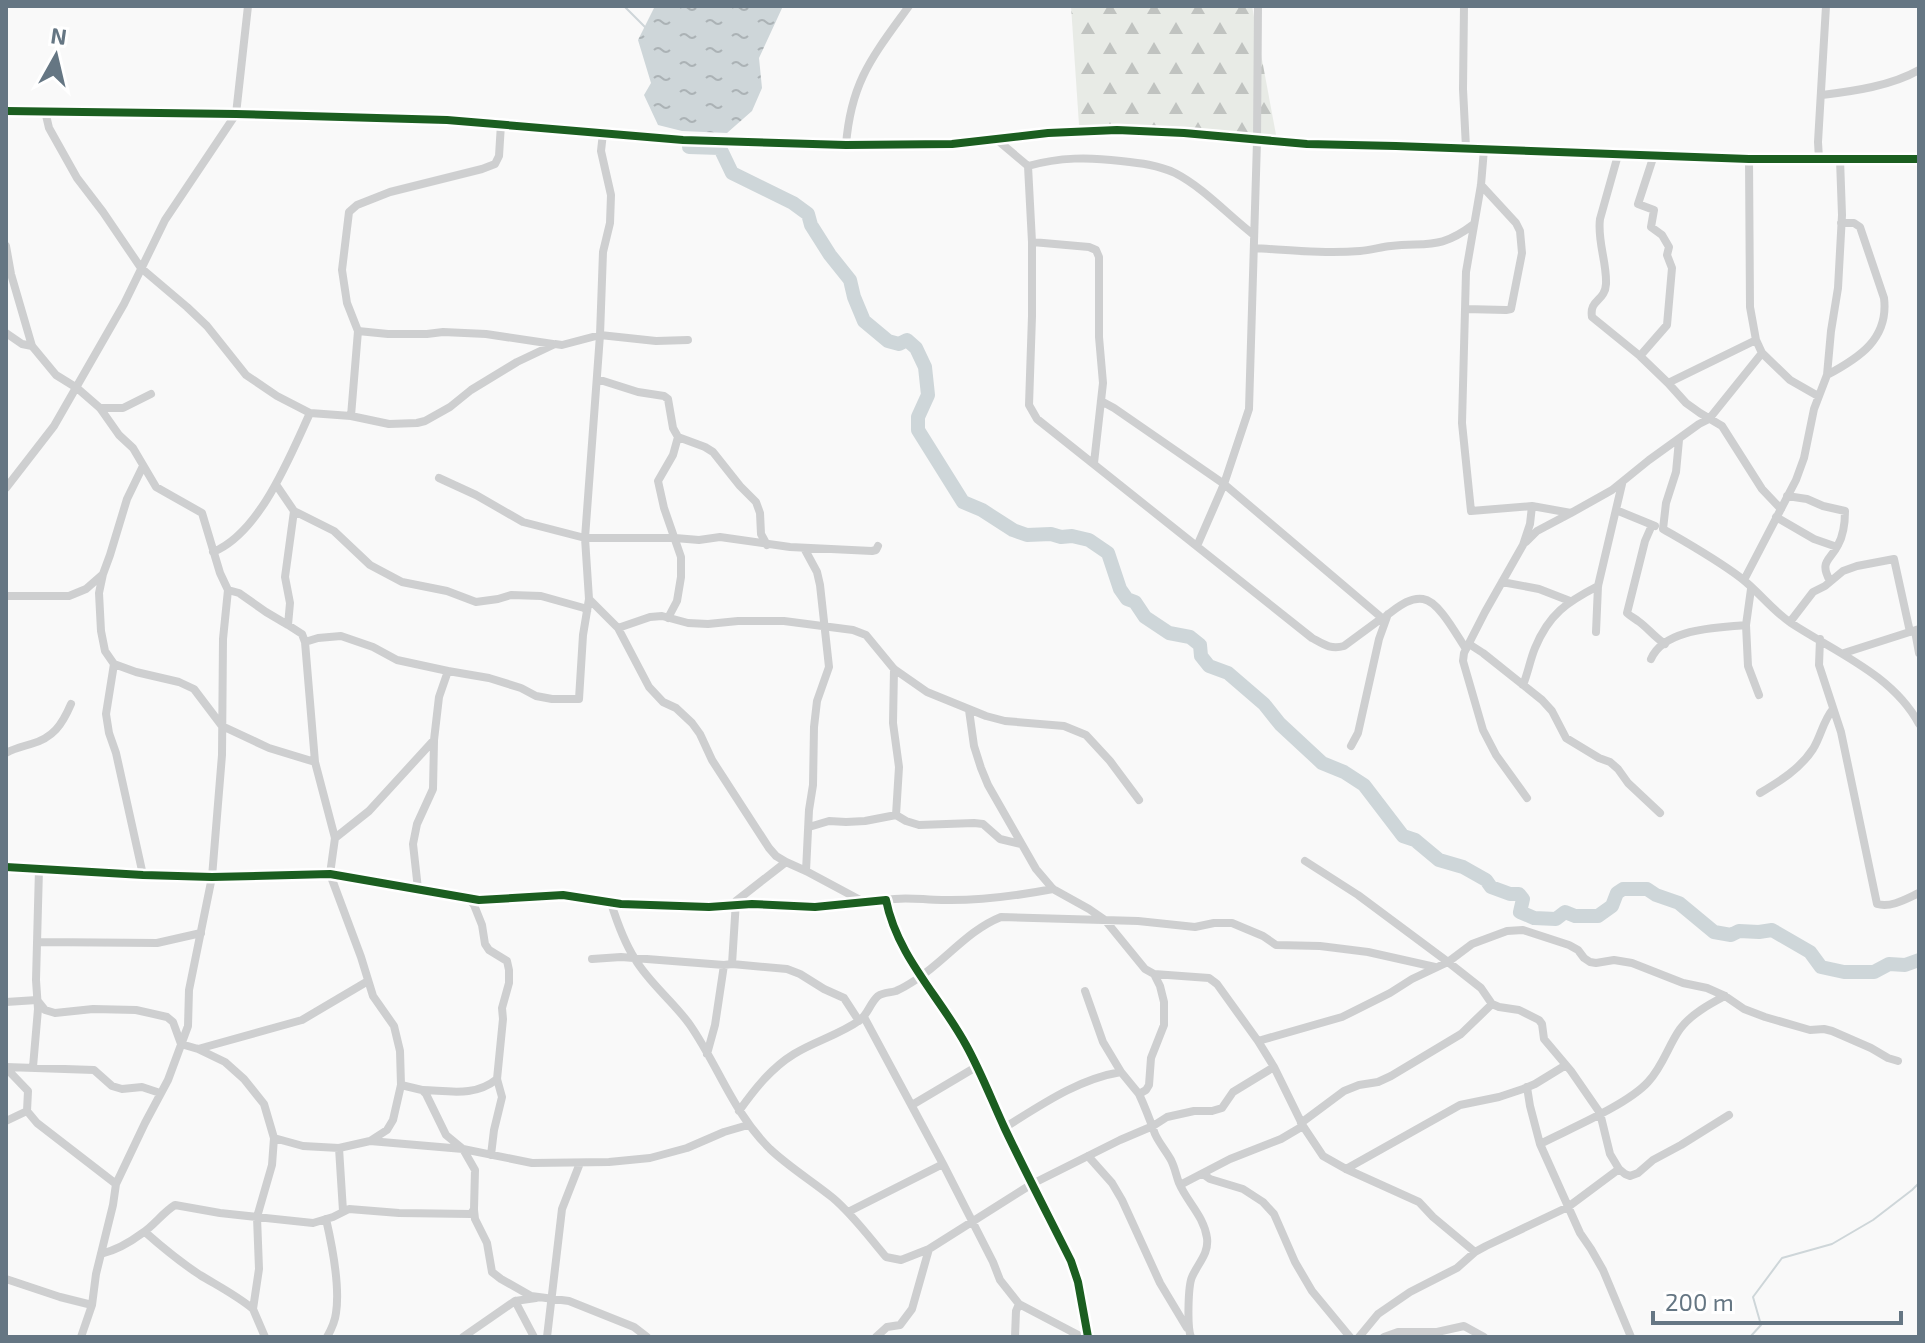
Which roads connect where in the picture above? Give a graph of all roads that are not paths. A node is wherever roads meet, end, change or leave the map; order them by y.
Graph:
1 (248, 6) edge
2 (909, 6) edge
3 (1258, 6) edge
4 (1464, 6) edge
5 (1826, 6) edge
6 (1919, 70) edge
7 (1822, 95) junction
8 (6, 111) edge
9 (45, 111) junction
10 (236, 114) junction
11 (501, 124) junction
12 (603, 133) junction
13 (996, 139) junction
14 (1257, 141) junction
15 (846, 145) junction
16 (1466, 148) junction
17 (1484, 149) junction
18 (1618, 155) junction
19 (1654, 155) junction
20 (1749, 159) junction
21 (1819, 159) junction
22 (1840, 159) junction
23 (1919, 159) edge
24 (1028, 166) junction
25 (1481, 185) junction
26 (1841, 223) junction
27 (1474, 224) junction
28 (1254, 235) junction
29 (1032, 242) junction
30 (6, 246) edge
31 (1254, 248) junction
32 (141, 268) junction
33 (1465, 309) junction
34 (358, 331) junction
35 (6, 333) edge
36 (600, 335) junction
37 (688, 340) dead end
38 (1756, 340) junction
39 (555, 344) junction
40 (32, 346) junction
41 (1762, 353) junction
42 (1640, 356) junction
43 (1827, 375) junction
44 (597, 379) junction
45 (1668, 383) junction
46 (77, 388) junction
47 (151, 394) dead end
48 (1818, 396) junction
49 (1101, 401) junction
50 (100, 408) junction
51 (310, 413) junction
52 (351, 416) junction
53 (1709, 419) junction
54 (678, 437) junction
55 (1679, 440) junction
56 (1094, 463) junction
57 (143, 466) junction
58 (439, 478) dead end
59 (1622, 483) junction
60 (1224, 484) junction
61 (277, 486) junction
62 (6, 488) edge
63 (1787, 496) junction
64 (1532, 506) junction
65 (1616, 510) junction
66 (294, 511) junction
67 (1571, 513) junction
68 (1778, 513) junction
69 (1652, 525) junction
70 (1663, 529) junction
71 (585, 538) junction
72 (675, 538) junction
73 (767, 545) junction
74 (1523, 545) junction
75 (878, 546) dead end
76 (1197, 546) junction
77 (1837, 547) junction
78 (804, 548) junction
79 (213, 552) junction
80 (103, 574) junction
81 (1744, 580) junction
82 (1830, 581) junction
83 (1502, 582) junction
84 (1598, 586) junction
85 (1751, 589) junction
86 (228, 590) junction
87 (6, 596) edge
88 (589, 599) junction
89 (1570, 601) junction
90 (587, 611) junction
91 (1385, 616) junction
92 (668, 618) junction
93 (1790, 622) junction
94 (288, 625) junction
95 (1746, 625) junction
96 (823, 627) junction
97 (618, 628) junction
98 (1915, 631) edge
99 (1596, 632) dead end
100 (1820, 639) junction
101 (305, 642) junction
102 (1665, 644) junction
103 (1467, 646) junction
104 (1844, 653) junction
105 (1919, 653) edge
106 (1651, 659) dead end
107 (114, 664) junction
108 (894, 669) junction
109 (448, 671) junction
110 (1523, 685) junction
111 (1759, 695) dead end
112 (71, 704) dead end
113 (1833, 709) junction
114 (969, 710) junction
115 (1919, 724) edge
116 (222, 726) junction
117 (434, 740) junction
118 (1351, 746) dead end
119 (6, 753) edge
120 (315, 762) junction
121 (1760, 793) dead end
122 (1527, 798) dead end
123 (1139, 800) dead end
124 (1660, 813) dead end
125 (896, 815) junction
126 (809, 827) junction
127 (335, 838) junction
128 (1021, 844) junction
129 (1305, 861) dead end
130 (786, 862) junction
131 (6, 867) edge
132 (39, 869) junction
133 (806, 871) junction
134 (330, 874) junction
135 (143, 875) junction
136 (212, 877) junction
137 (418, 889) junction
138 (1053, 889) junction
139 (1919, 893) edge
140 (468, 898) junction
141 (886, 900) junction
142 (862, 901) junction
143 (611, 903) junction
144 (735, 906) junction
145 (1105, 920) junction
146 (201, 933) junction
147 (38, 942) junction
148 (592, 959) dead end
149 (634, 959) junction
150 (1448, 962) junction
151 (728, 964) junction
152 (1437, 967) junction
153 (1154, 974) junction
154 (921, 977) junction
155 (368, 981) junction
156 (1085, 991) dead end
157 (1725, 996) junction
158 (37, 1000) junction
159 (6, 1002) edge
160 (1492, 1004) junction
161 (861, 1019) junction
162 (1258, 1041) junction
163 (181, 1044) junction
164 (198, 1049) junction
165 (707, 1054) junction
166 (1898, 1061) dead end
167 (1566, 1065) junction
168 (6, 1067) edge
169 (33, 1067) junction
170 (976, 1067) junction
171 (1274, 1067) junction
172 (1121, 1072) junction
173 (497, 1079) junction
174 (401, 1085) junction
175 (1527, 1087) junction
176 (422, 1090) junction
177 (160, 1093) junction
178 (1139, 1094) junction
179 (912, 1105) junction
180 (27, 1111) junction
181 (739, 1111) junction
182 (1600, 1113) junction
183 (1729, 1115) dead end
184 (6, 1121) edge
185 (748, 1125) junction
186 (1302, 1125) junction
187 (1153, 1126) junction
188 (1004, 1128) junction
189 (274, 1138) junction
190 (370, 1141) junction
191 (1540, 1144) junction
192 (339, 1148) junction
193 (463, 1149) junction
194 (491, 1155) junction
195 (1088, 1156) junction
196 (580, 1163) junction
197 (943, 1164) junction
198 (1346, 1169) junction
199 (1619, 1169) junction
200 (1203, 1174) junction
201 (116, 1184) junction
202 (1032, 1184) junction
203 (1180, 1185) junction
204 (1568, 1207) junction
205 (474, 1209) junction
206 (343, 1211) junction
207 (848, 1212) junction
208 (257, 1217) junction
209 (326, 1219) junction
210 (972, 1222) junction
211 (145, 1232) junction
212 (929, 1249) junction
213 (1475, 1252) junction
214 (101, 1254) junction
215 (6, 1279) edge
216 (548, 1297) junction
217 (515, 1301) junction
218 (1019, 1304) junction
219 (92, 1305) junction
220 (253, 1309) junction
221 (1189, 1333) edge
222 (81, 1337) edge
223 (265, 1337) edge
224 (327, 1337) edge
225 (463, 1337) edge
226 (534, 1337) edge
227 (547, 1337) edge
228 (647, 1337) edge
229 (876, 1337) edge
230 (1015, 1337) edge
231 (1085, 1337) edge
232 (1350, 1337) edge
233 (1359, 1337) edge
234 (1384, 1337) edge
235 (1484, 1337) edge
236 (1631, 1337) edge

1 - 10 street
2 - 15 street
3 - 14 street
4 - 16 street
5 - 7 street
6 - 7 street
7 - 21 street
8 - 9 street
9 - 10 street
9 - 32 street
10 - 11 street
10 - 32 street
11 - 12 street
11 - 34 street
12 - 15 street
12 - 36 street
13 - 14 street
13 - 15 street
13 - 24 street
14 - 16 street
14 - 28 street
16 - 17 street
17 - 18 street
17 - 25 street
18 - 19 street
18 - 42 street
19 - 20 street
19 - 42 street
20 - 21 street
20 - 38 street
21 - 22 street
22 - 23 street
22 - 26 street
24 - 28 street
24 - 29 street
25 - 27 street
25 - 33 street
26 - 43 street
26 - 43 street
27 - 31 street
27 - 33 street
28 - 31 street
29 - 49 street
29 - 56 street
30 - 40 street
31 - 60 street
32 - 46 street
32 - 51 street
33 - 64 street
34 - 39 street
34 - 52 street
35 - 40 street
36 - 37 street
36 - 39 street
36 - 44 street
38 - 41 street
38 - 45 street
39 - 52 street
40 - 46 street
41 - 48 street
41 - 53 street
42 - 45 street
43 - 48 street
44 - 54 street
44 - 71 street
45 - 53 street
46 - 50 street
46 - 62 street
47 - 50 street
48 - 63 street
49 - 56 street
49 - 60 street
50 - 57 street
51 - 52 street
51 - 61 street
53 - 55 street
53 - 68 street
54 - 72 street
54 - 73 street
55 - 59 street
55 - 70 street
56 - 76 street
57 - 79 street
57 - 80 street
58 - 71 street
59 - 65 street
59 - 67 street
60 - 76 street
60 - 91 street
61 - 66 street
61 - 79 street
63 - 68 street
63 - 77 street
64 - 67 street
64 - 74 street
65 - 69 street
65 - 84 street
66 - 90 street
66 - 94 street
67 - 74 street
68 - 77 street
68 - 81 street
69 - 70 street
69 - 102 street
70 - 81 street
71 - 72 street
71 - 88 street
72 - 73 street
72 - 92 street
73 - 78 street
74 - 83 street
75 - 78 street
76 - 91 street
77 - 82 street
78 - 96 street
79 - 86 street
80 - 87 street
80 - 107 street
81 - 85 street
82 - 93 street
82 - 98 street
83 - 89 street
83 - 103 street
84 - 89 street
84 - 99 street
85 - 93 street
85 - 95 street
86 - 94 street
86 - 116 street
88 - 90 street
88 - 97 street
89 - 110 street
90 - 109 street
91 - 103 street
91 - 118 street
92 - 96 street
92 - 97 street
93 - 100 street
94 - 101 street
95 - 102 street
95 - 111 street
96 - 108 street
96 - 126 street
97 - 130 street
98 - 104 street
98 - 105 street
100 - 104 street
100 - 113 street
101 - 109 street
101 - 120 street
102 - 106 street
103 - 110 street
103 - 122 street
104 - 115 street
107 - 116 street
107 - 135 street
108 - 114 street
108 - 125 street
109 - 117 street
110 - 124 street
112 - 119 street
113 - 121 street
113 - 139 street
114 - 123 street
114 - 128 street
116 - 120 street
116 - 136 street
117 - 127 street
117 - 137 street
120 - 127 street
125 - 126 street
125 - 128 street
126 - 133 street
127 - 134 street
128 - 138 street
129 - 150 street
130 - 133 street
130 - 144 street
131 - 132 street
132 - 135 street
132 - 147 street
133 - 142 street
134 - 136 street
134 - 137 street
134 - 155 street
135 - 136 street
136 - 146 street
137 - 140 street
138 - 141 street
138 - 145 street
140 - 143 street
140 - 173 street
141 - 142 street
141 - 154 street
142 - 144 street
143 - 144 street
143 - 149 street
144 - 151 street
145 - 152 street
145 - 153 street
145 - 154 street
146 - 147 street
146 - 163 street
147 - 158 street
148 - 149 street
149 - 151 street
149 - 165 street
150 - 152 street
150 - 157 street
150 - 160 street
151 - 161 street
151 - 165 street
152 - 162 street
153 - 162 street
153 - 178 street
154 - 161 street
154 - 170 street
155 - 164 street
155 - 174 street
156 - 172 street
157 - 166 street
157 - 182 street
158 - 159 street
158 - 163 street
158 - 169 street
160 - 167 street
160 - 186 street
161 - 179 street
161 - 181 street
162 - 171 street
163 - 164 street
163 - 177 street
164 - 189 street
165 - 181 street
167 - 175 street
167 - 182 street
168 - 169 street
168 - 180 street
169 - 177 street
170 - 179 street
170 - 188 street
171 - 186 street
171 - 187 street
172 - 178 street
172 - 188 street
173 - 176 street
173 - 194 street
174 - 176 street
174 - 190 street
175 - 191 street
175 - 198 street
176 - 193 street
177 - 201 street
178 - 187 street
179 - 197 street
180 - 184 street
180 - 201 street
181 - 185 street
182 - 191 street
182 - 199 street
183 - 199 street
185 - 196 street
185 - 207 street
186 - 198 street
186 - 200 street
187 - 195 street
187 - 203 street
188 - 202 street
189 - 192 street
189 - 208 street
190 - 192 street
190 - 193 street
191 - 204 street
192 - 206 street
193 - 194 street
193 - 205 street
194 - 196 street
195 - 202 street
195 - 221 street
196 - 216 street
197 - 207 street
197 - 210 street
198 - 213 street
199 - 204 street
200 - 203 street
200 - 232 street
201 - 214 street
202 - 210 street
202 - 231 street
203 - 221 street
204 - 213 street
204 - 236 street
205 - 206 street
205 - 216 street
206 - 209 street
207 - 212 street
208 - 209 street
208 - 211 street
208 - 220 street
209 - 224 street
210 - 212 street
210 - 218 street
211 - 214 street
211 - 220 street
212 - 229 street
213 - 233 street
214 - 219 street
215 - 219 street
216 - 217 street
216 - 227 street
216 - 228 street
217 - 225 street
217 - 226 street
218 - 230 street
218 - 231 street
219 - 222 street
220 - 223 street
234 - 235 street

